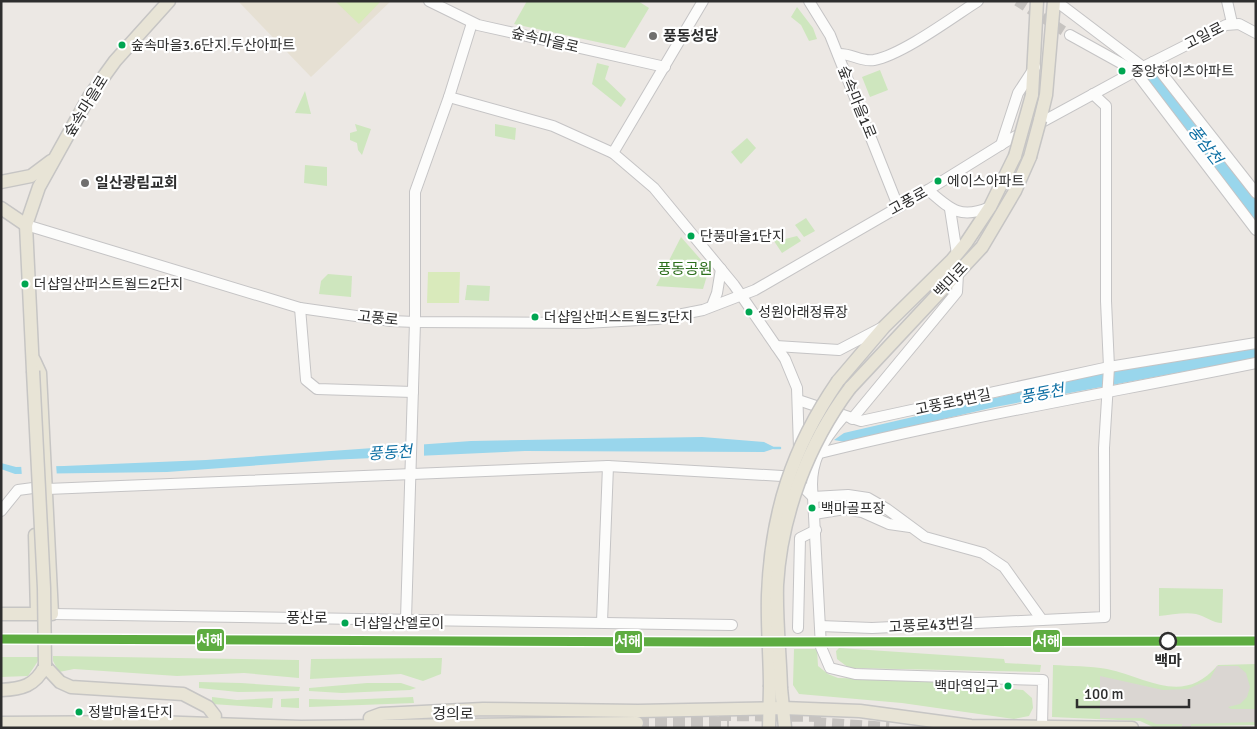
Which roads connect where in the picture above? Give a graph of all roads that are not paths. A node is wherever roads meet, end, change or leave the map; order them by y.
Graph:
1 (169, 1) edge
2 (429, 1) edge
3 (703, 1) edge
4 (978, 1) edge
5 (1037, 1) edge
6 (1055, 1) edge
7 (1227, 1) edge
8 (812, 2) edge
9 (1232, 23) junction
10 (472, 24) junction
11 (1256, 33) edge
12 (1070, 35) tunnel mouth
13 (838, 54) junction
14 (1154, 62) junction
15 (1035, 66) junction
16 (665, 67) junction
17 (1139, 69) junction
18 (1094, 94) junction
19 (449, 97) junction
20 (1001, 145) junction
21 (613, 153) junction
22 (54, 159) junction
23 (1, 182) edge
24 (928, 190) junction
25 (1256, 194) edge
26 (898, 206) junction
27 (990, 207) junction
28 (1, 208) edge
29 (950, 209) junction
30 (26, 225) junction
31 (1256, 230) edge
32 (957, 254) junction
33 (721, 269) junction
34 (958, 274) junction
35 (740, 295) junction
36 (712, 306) junction
37 (300, 308) junction
38 (415, 322) junction
39 (884, 327) junction
40 (1256, 343) edge
41 (776, 346) junction
42 (32, 356) junction
43 (1256, 363) edge
44 (1109, 369) junction
45 (1107, 388) junction
46 (413, 392) junction
47 (798, 400) junction
48 (848, 418) junction
49 (800, 453) junction
50 (818, 454) junction
51 (38, 457) junction
52 (608, 466) junction
53 (792, 470) junction
54 (411, 471) junction
55 (782, 476) junction
56 (800, 483) junction
57 (33, 486) junction
58 (46, 486) junction
59 (812, 497) junction
60 (2, 510) edge
61 (814, 514) junction
62 (910, 527) junction
63 (816, 530) junction
64 (37, 613) junction
65 (1, 614) edge
66 (52, 614) junction
67 (406, 619) junction
68 (1042, 620) junction
69 (602, 622) junction
70 (732, 625) dead end
71 (820, 626) junction
72 (798, 628) dead end
73 (45, 666) junction
74 (776, 688) junction
75 (1, 690) edge
76 (769, 708) junction
77 (783, 708) junction
78 (215, 716) junction
79 (1, 717) edge
80 (636, 719) dead end
81 (1, 723) edge
82 (374, 723) edge
83 (287, 724) edge
84 (153, 725) edge
85 (1042, 727) edge
86 (769, 728) edge
87 (785, 728) edge
88 (1132, 728) edge

1 - 22 main road, 숲속마을로
2 - 10 street, 숲속마을로
3 - 16 street
4 - 13 street
5 - 15 main road
6 - 17 street
6 - 34 main road, 백마로, bridge
7 - 9 street
8 - 13 street, 숲속마을1로
9 - 11 street, 고일로
9 - 14 street, 고일로
10 - 16 street, 숲속마을로
10 - 19 street
12 - 17 street
13 - 26 street, 숲속마을1로
14 - 17 street, 고풍로
14 - 25 street
15 - 20 street
15 - 27 main road, 백마로, bridge
16 - 21 street
17 - 18 street, 고풍로
17 - 31 street
18 - 20 street, 고풍로
18 - 44 street
19 - 21 street
19 - 38 street
20 - 24 street, 고풍로
21 - 33 street
22 - 23 main road
22 - 30 main road, 숲속마을로
24 - 26 street, 고풍로
24 - 29 street
26 - 35 street, 고풍로
27 - 29 street
27 - 32 main road, 백마로
28 - 30 main road
29 - 32 street
30 - 37 street, 고풍로
30 - 42 main road, 숲속마을로
32 - 39 main road, 백마로
33 - 35 street
33 - 36 street
34 - 48 street
34 - 74 main road, 백마로, bridge
35 - 36 street, 고풍로
35 - 41 street
36 - 38 street, 고풍로
37 - 38 street, 고풍로
37 - 46 street
38 - 46 street
39 - 41 street
39 - 74 main road, 백마로, bridge
40 - 44 street, 고풍로5번길
41 - 47 street
42 - 51 main road
42 - 73 main road, 숲속마을로, bridge
43 - 45 street, 고풍로5번길
44 - 45 street
44 - 48 street, 고풍로5번길
45 - 50 street, 고풍로5번길
45 - 68 street, 고풍로43번길
46 - 54 street
47 - 48 street, 고풍로5번길
47 - 49 street
48 - 50 street
49 - 50 street, 고풍로5번길
49 - 53 street
50 - 59 street
51 - 57 main road
51 - 58 main road
52 - 54 street
52 - 55 street
52 - 69 street
53 - 55 street
53 - 56 street
54 - 58 street
54 - 67 street
55 - 56 street
56 - 59 street
57 - 60 street
57 - 64 main road
58 - 66 main road
59 - 61 street
59 - 62 street
61 - 62 street
61 - 63 street
62 - 68 street
63 - 71 street
63 - 72 street
64 - 65 main road, 풍산로
64 - 66 main road, 풍산로
66 - 67 street, 풍산로
67 - 69 street, 풍산로
68 - 71 street, 고풍로43번길
69 - 70 street, 풍산로
71 - 85 street
73 - 75 main road
73 - 78 main road
74 - 76 main road
74 - 77 main road
76 - 77 main road
76 - 82 main road
76 - 86 main road
77 - 85 main road
77 - 87 main road
78 - 79 main road, 경의로
78 - 83 main road, 경의로
80 - 82 main road, 경의로
81 - 84 main road, 경의로
82 - 83 main road, 경의로
83 - 84 main road, 경의로
85 - 88 main road

